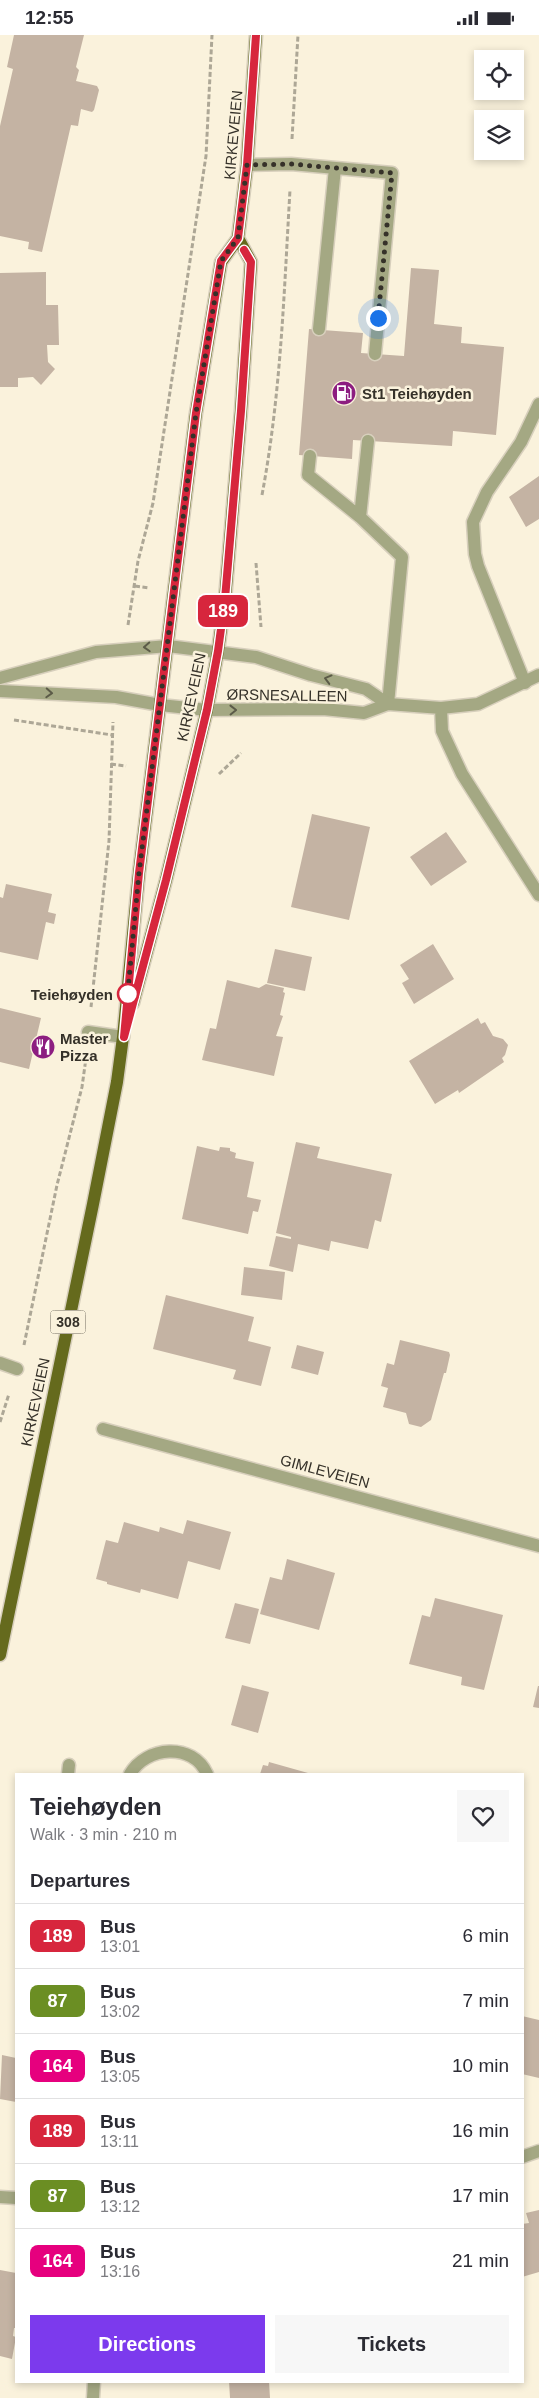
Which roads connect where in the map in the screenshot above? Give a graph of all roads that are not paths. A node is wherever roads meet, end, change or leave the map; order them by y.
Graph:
1 (256, 35) edge
2 (247, 165) junction
3 (335, 168) junction
4 (238, 238) junction
5 (320, 329) dead end
6 (375, 354) dead end
7 (539, 404) edge
8 (368, 441) dead end
9 (310, 456) dead end
10 (360, 517) junction
11 (168, 646) junction
12 (218, 651) junction
13 (539, 675) edge
14 (0, 678) edge
15 (525, 683) junction
16 (0, 691) edge
17 (388, 704) junction
18 (160, 705) junction
19 (441, 708) junction
20 (207, 710) junction
21 (539, 895) edge
22 (88, 1033) road end
23 (124, 1037) junction
24 (0, 1363) edge
25 (17, 1369) road end
26 (103, 1429) dead end
27 (539, 1545) edge
28 (0, 1655) edge
29 (131, 1773) edge
30 (206, 1773) edge
31 (539, 2151) edge
32 (524, 2156) edge
33 (0, 2197) edge
34 (15, 2198) edge
35 (94, 2383) edge
36 (93, 2398) edge

1 - 2 main road, KIRKEVEIEN / 308
2 - 3 street
2 - 4 main road, KIRKEVEIEN / 308
3 - 5 street
3 - 6 street
4 - 11 main road, KIRKEVEIEN / 308
4 - 12 main road, KIRKEVEIEN / 308
7 - 15 street
8 - 10 street
9 - 10 street
10 - 17 street
11 - 12 street, ØRSNESALLEEN
11 -> 14 street, ØRSNESALLEEN
11 - 18 main road, KIRKEVEIEN / 308
17 -> 12 street, ØRSNESALLEEN
12 - 20 main road, KIRKEVEIEN / 308
13 - 15 street, ØRSNESALLEEN
15 - 19 street, ØRSNESALLEEN
16 -> 18 street, ØRSNESALLEEN
17 - 19 street, ØRSNESALLEEN
20 -> 17 street, ØRSNESALLEEN
18 - 20 street, ØRSNESALLEEN
18 - 23 main road, KIRKEVEIEN / 308
19 - 21 street
20 - 23 main road, KIRKEVEIEN / 308
22 - 23 street
23 - 28 main road, KIRKEVEIEN / 308
24 - 25 street, KIRKEVEIEN
26 - 27 street, GIMLEVEIEN
29 - 30 street
31 - 32 street
33 - 34 street
35 - 36 street

